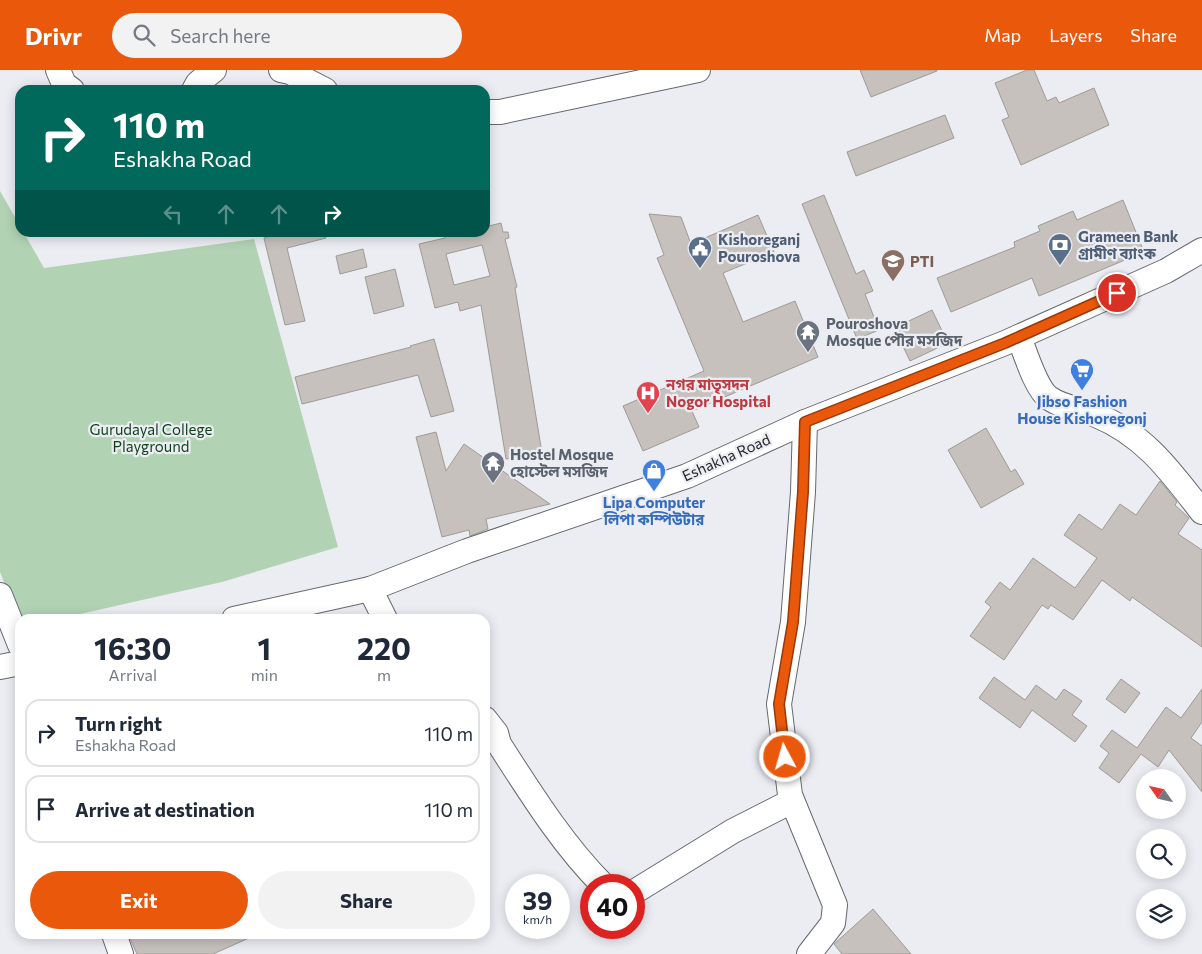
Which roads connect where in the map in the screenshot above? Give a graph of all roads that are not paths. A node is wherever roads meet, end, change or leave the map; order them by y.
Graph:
1 (58, 70) edge
2 (214, 70) edge
3 (281, 70) edge
4 (698, 70) edge
5 (65, 85) edge
6 (197, 85) edge
7 (315, 85) edge
8 (490, 112) edge
9 (1202, 250) edge
10 (1019, 337) junction
11 (805, 422) junction
12 (1202, 512) edge
13 (370, 589) junction
14 (0, 594) edge
15 (257, 614) edge
16 (382, 614) edge
17 (15, 632) edge
18 (15, 664) edge
19 (0, 667) edge
20 (490, 726) edge
21 (792, 801) junction
22 (593, 874) edge
23 (645, 885) edge
24 (116, 939) edge
25 (121, 954) edge
26 (809, 954) edge

1 - 5 street
2 - 6 street
3 - 7 street
4 - 8 street
9 - 10 street, Eshakha Road
10 - 11 street, Eshakha Road
10 - 12 street
11 - 13 street, Eshakha Road
11 - 21 street
13 - 15 street, Eshakha Road
13 - 16 street
14 - 17 street
18 - 19 street
20 - 22 street
21 - 23 street
21 - 26 street
24 - 25 street

